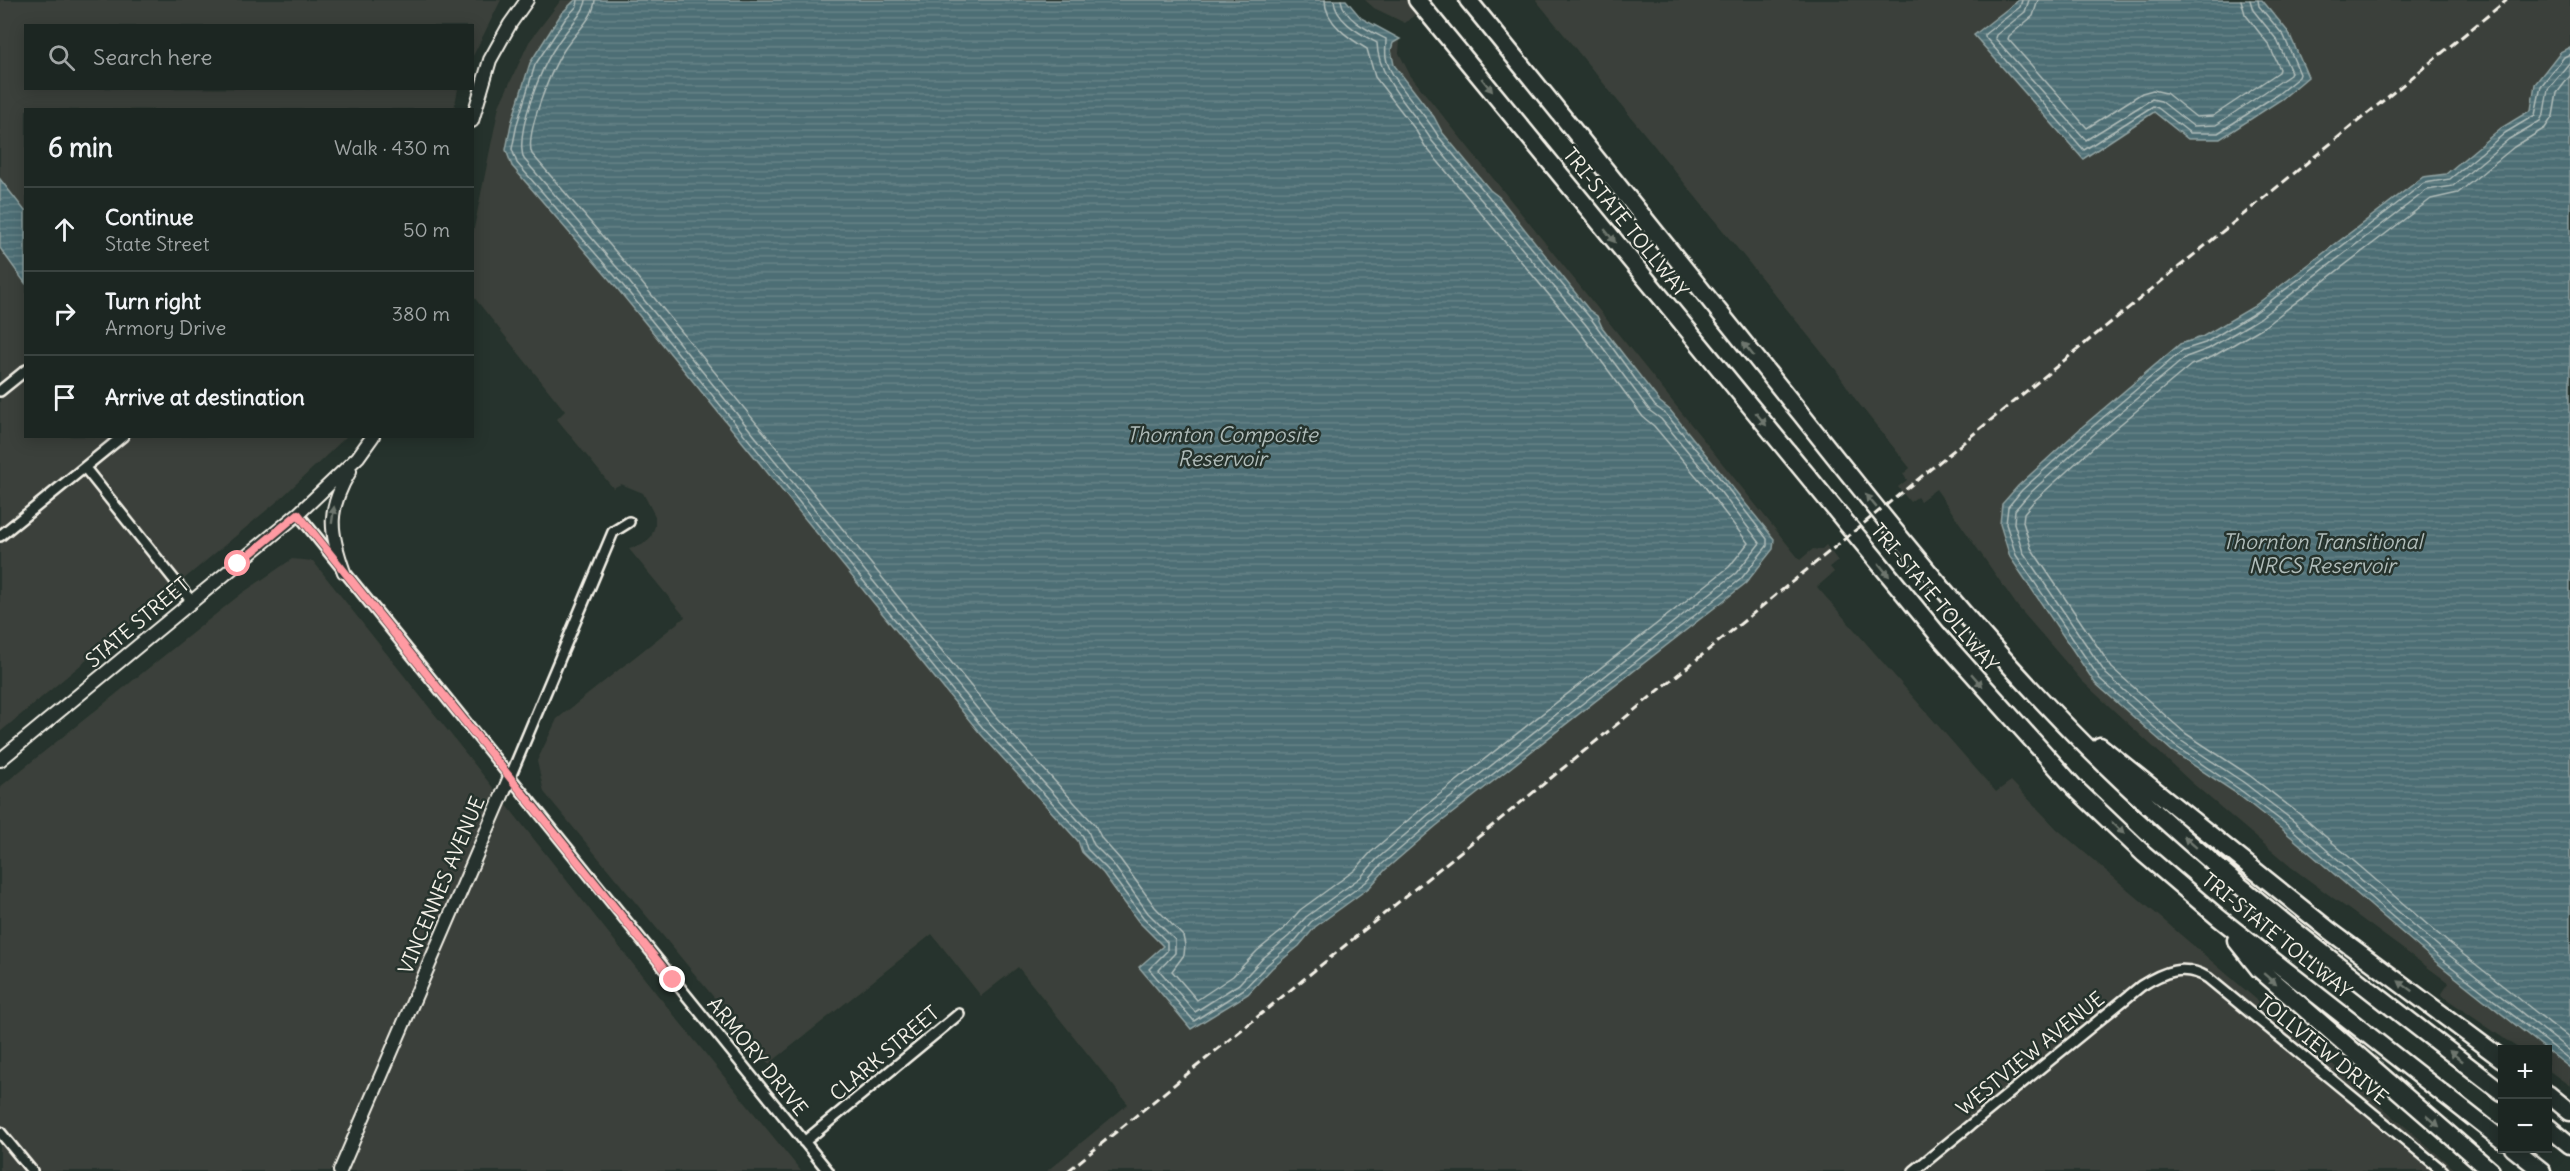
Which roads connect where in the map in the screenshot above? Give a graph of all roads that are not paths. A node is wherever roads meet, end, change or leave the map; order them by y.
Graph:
1 (527, 0) edge
2 (1417, 0) edge
3 (1468, 0) edge
4 (474, 114) edge
5 (24, 372) edge
6 (0, 391) edge
7 (121, 438) edge
8 (372, 438) edge
9 (358, 457) junction
10 (85, 468) junction
11 (298, 514) junction
12 (629, 522) dead end
13 (0, 536) edge
14 (344, 572) junction
15 (192, 602) junction
16 (2029, 687) junction
17 (0, 760) edge
18 (510, 777) junction
19 (2219, 918) junction
20 (2173, 970) joint
21 (959, 1014) dead end
22 (2498, 1054) edge
23 (2552, 1086) edge
24 (2498, 1089) edge
25 (2552, 1092) edge
26 (2570, 1097) edge
27 (2552, 1098) edge
28 (2570, 1104) edge
29 (2570, 1112) edge
30 (2552, 1131) edge
31 (0, 1132) edge
32 (2498, 1137) edge
33 (804, 1142) junction
34 (2570, 1145) edge
35 (2518, 1153) edge
36 (32, 1171) edge
37 (340, 1171) edge
38 (828, 1171) edge
39 (1914, 1171) edge
40 (2443, 1171) edge
41 (2491, 1171) edge
42 (2542, 1171) edge

1 - 4 street
2 -> 19 highway, TRI-STATE TOLLWAY
16 -> 3 highway, TRI-STATE TOLLWAY
5 - 6 street
7 - 10 street
8 - 9 street
9 - 11 street, STATE STREET
14 -> 9 street
10 - 13 street
10 - 15 street
11 - 14 street, ARMORY DRIVE
11 - 15 street, STATE STREET
12 - 18 street, VINCENNES AVENUE
14 - 18 street, ARMORY DRIVE
15 - 17 street, STATE STREET
22 -> 16 highway
24 -> 16 highway, TRI-STATE TOLLWAY
18 - 33 street, ARMORY DRIVE
18 - 37 street, VINCENNES AVENUE
19 - 32 highway, TRI-STATE TOLLWAY
19 -> 41 highway
20 - 39 street, WESTVIEW AVENUE
20 - 40 street, TOLLVIEW DRIVE
21 - 33 street, CLARK STREET
23 - 26 highway
25 - 28 highway
27 - 29 highway
30 - 34 highway
31 - 36 street
33 - 38 street, ARMORY DRIVE
35 - 42 highway

